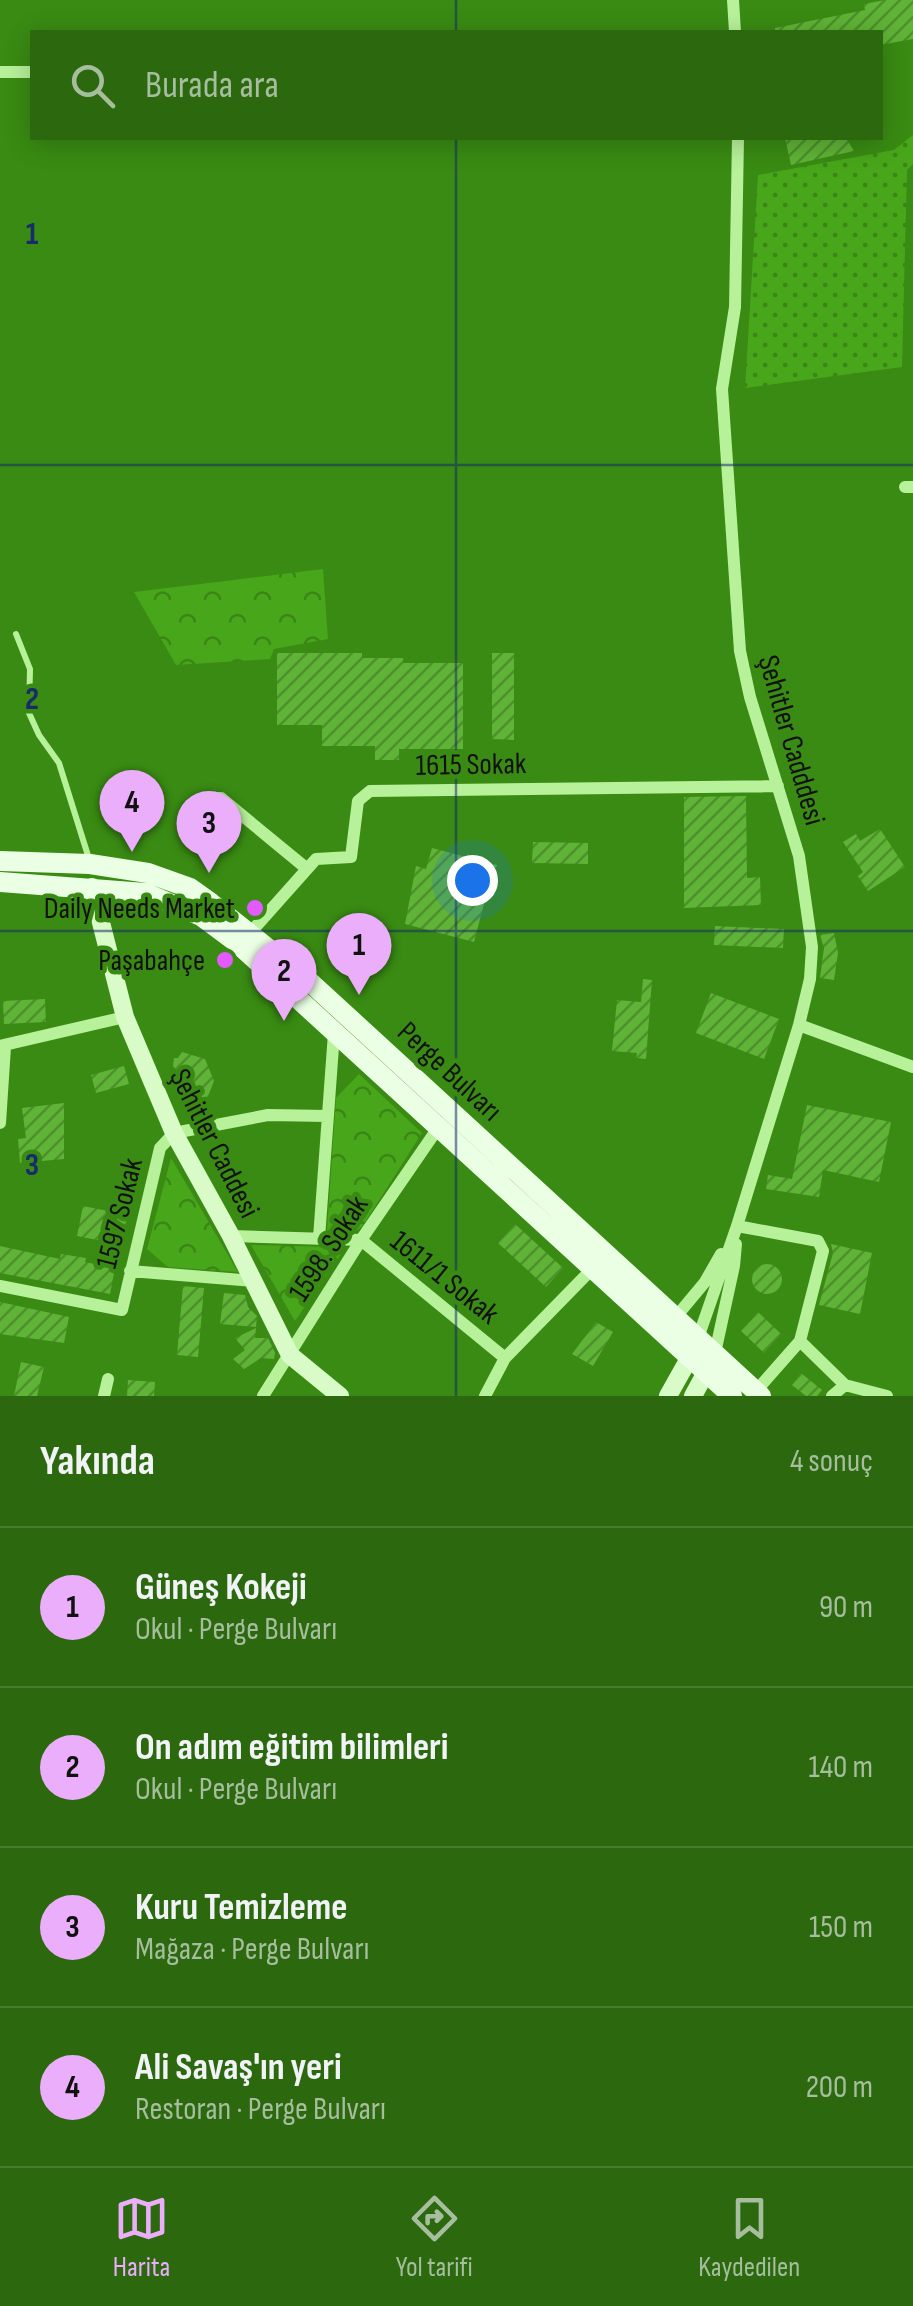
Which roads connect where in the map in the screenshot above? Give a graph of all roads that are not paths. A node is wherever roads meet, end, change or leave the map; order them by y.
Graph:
1 (733, 0) edge
2 (735, 30) edge
3 (0, 72) edge
4 (30, 72) edge
5 (738, 140) edge
6 (16, 634) dead end
7 (778, 786) junction
8 (210, 798) dead end
9 (0, 861) edge
10 (90, 864) junction
11 (306, 868) junction
12 (0, 882) edge
13 (92, 887) junction
14 (251, 932) junction
15 (126, 1016) junction
16 (798, 1025) junction
17 (334, 1033) junction
18 (2, 1046) edge
19 (913, 1067) edge
20 (328, 1116) junction
21 (0, 1123) edge
22 (438, 1128) junction
23 (174, 1132) junction
24 (737, 1226) junction
25 (231, 1236) junction
26 (319, 1238) junction
27 (360, 1240) junction
28 (592, 1268) junction
29 (130, 1271) junction
30 (254, 1281) junction
31 (0, 1286) edge
32 (675, 1318) junction
33 (698, 1338) junction
34 (800, 1341) junction
35 (715, 1352) junction
36 (290, 1354) junction
37 (505, 1358) junction
38 (691, 1360) junction
39 (708, 1374) junction
40 (108, 1379) dead end
41 (845, 1385) junction
42 (758, 1393) edge
43 (104, 1396) edge
44 (263, 1396) edge
45 (340, 1396) edge
46 (485, 1396) edge
47 (668, 1396) edge
48 (693, 1396) edge
49 (732, 1396) edge
50 (832, 1396) edge
51 (887, 1396) edge

1 - 2 street
3 - 4 street
5 - 7 street, Şehitler Cadddesi
6 - 10 lane
7 - 11 street, 1615 Sokak
7 - 16 street, Şehitler Cadddesi
8 - 11 street
9 - 10 main road, Perge Bulvarı
10 - 14 main road, Perge Bulvarı
11 - 14 street
12 - 13 main road, Perge Bulvarı
13 - 15 street, Şehitler Caddesi
13 - 17 main road, Perge Bulvarı
14 - 32 main road, Perge Bulvarı
15 - 18 street
15 - 23 street, Şehitler Caddesi
16 - 19 street
16 - 24 street, Şehitler Cadddesi
17 - 20 street
17 - 22 main road, Perge Bulvarı
18 - 21 street
20 - 23 street
20 - 26 street
22 - 27 street, 1598. Sokak
22 - 28 main road, Perge Bulvarı
23 - 25 street, Şehitler Caddesi
23 - 29 street, 1597 Sokak
24 - 32 street
24 - 33 street
24 - 34 street
24 - 35 street
25 - 26 street, 1611/1 Sokak
25 - 30 street, Şehitler Caddesi
26 - 27 street, 1611/1 Sokak
27 - 36 street, 1598. Sokak
27 - 37 street, 1611/1 Sokak
28 - 37 street
28 - 38 main road, Perge Bulvarı
29 - 30 street
29 - 31 street, 1597 Sokak
30 - 36 street, Şehitler Caddesi
32 - 33 main road, Perge Bulvarı
33 - 35 main road, Perge Bulvarı
33 - 38 street
34 - 41 street
34 - 42 street
35 - 39 street
35 - 42 main road, Perge Bulvarı
36 - 44 street, 1598. Sokak
36 - 45 street, Şehitler Caddesi
37 - 46 street
38 - 39 main road, Perge Bulvarı
38 - 47 street
39 - 48 street
39 - 49 main road, Perge Bulvarı
40 - 43 street
41 - 50 street
41 - 51 street

